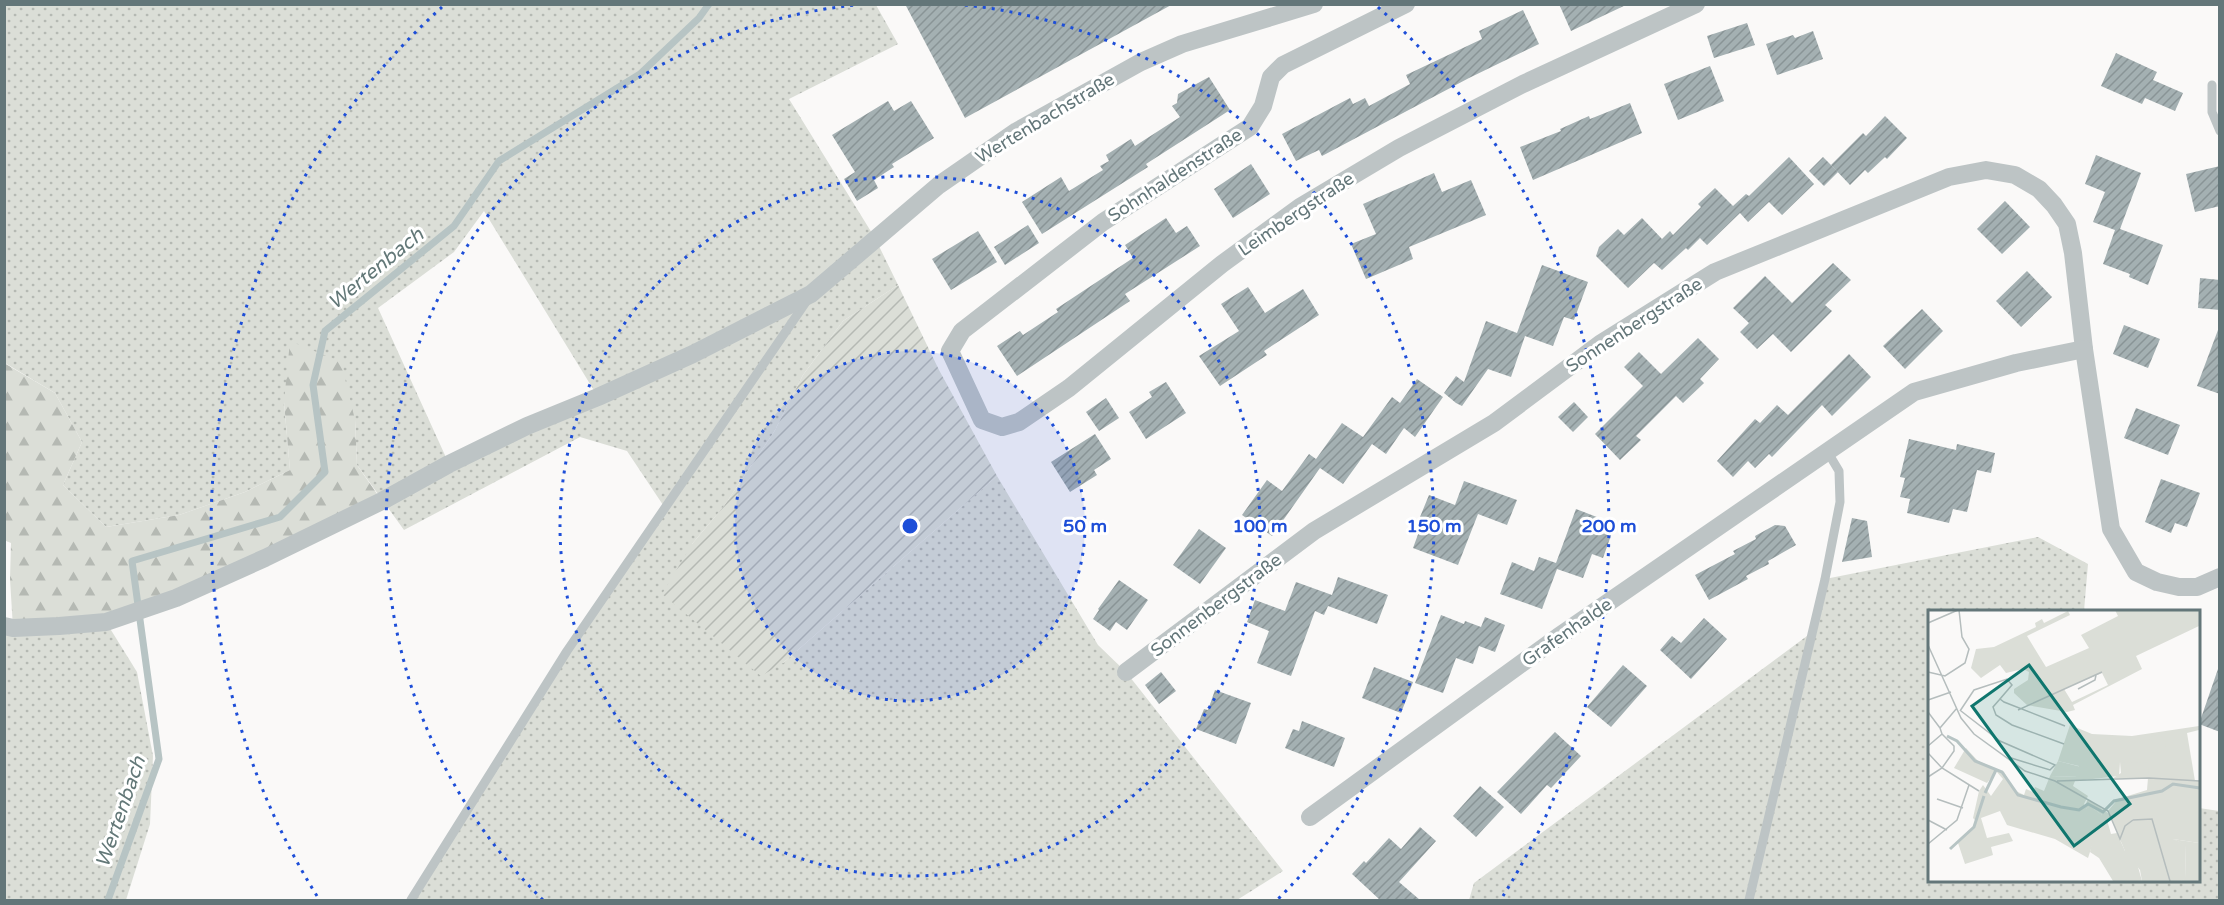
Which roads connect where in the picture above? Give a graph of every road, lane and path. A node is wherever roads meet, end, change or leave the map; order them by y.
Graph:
1 (1314, 4) edge
2 (1406, 4) edge
3 (1696, 4) edge
4 (2212, 85) dead end
5 (2220, 131) edge
6 (812, 294) junction
7 (2084, 350) junction
8 (953, 360) joint
9 (1827, 451) junction
10 (2220, 577) edge
11 (4, 626) edge
12 (1126, 672) dead end
13 (1310, 818) dead end
14 (411, 900) edge
15 (1749, 900) edge

1 - 6 street, Wertenbachstraße
2 - 8 street, Sohnhaldenstraße
3 - 8 street, Leimbergstraße
4 - 5 lane
6 - 11 street, Wertenbachstraße
6 - 14 lane
7 - 9 street
7 - 10 street, Sonnenbergstraße
7 - 12 street, Sonnenbergstraße
9 - 13 street, Grafenhalde
9 - 15 lane

